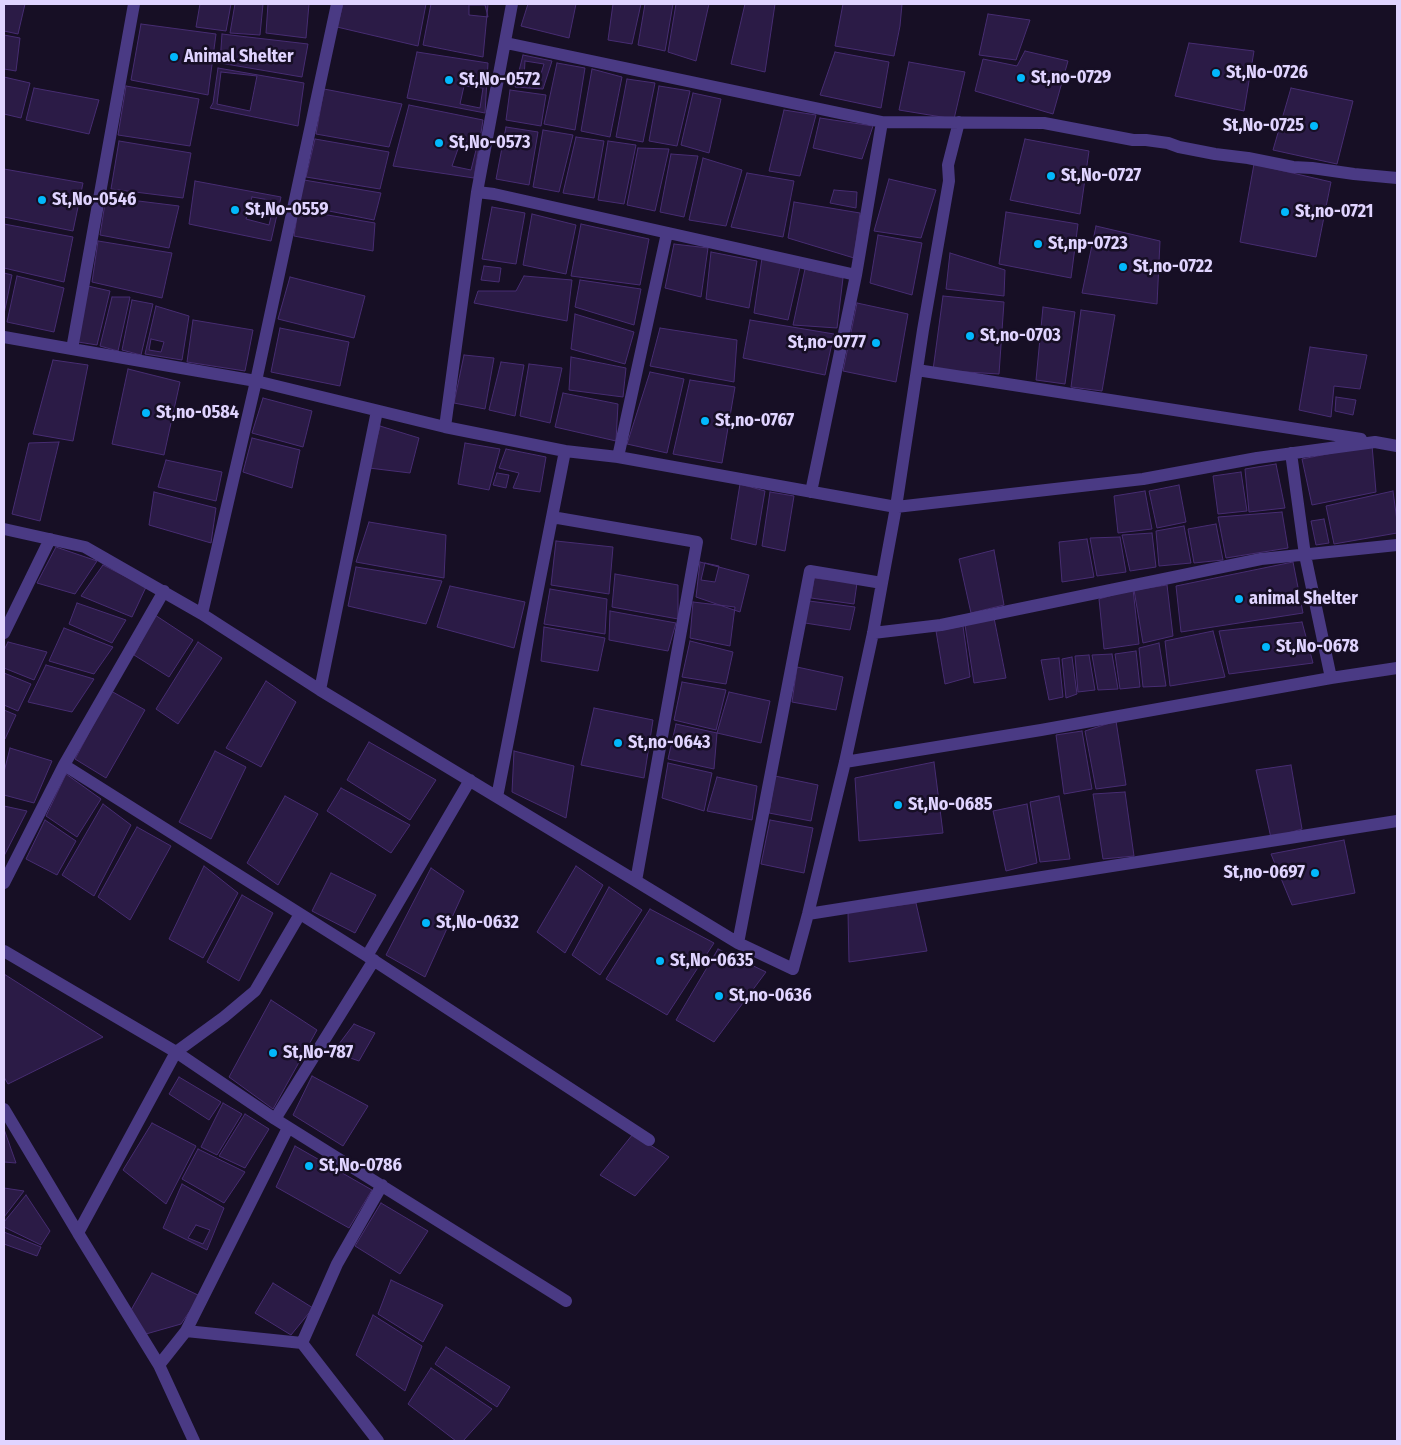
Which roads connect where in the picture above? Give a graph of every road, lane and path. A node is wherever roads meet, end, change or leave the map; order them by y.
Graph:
1 (134, 4) edge
2 (337, 4) edge
3 (512, 4) edge
4 (506, 43) junction
5 (882, 122) junction
6 (959, 122) junction
7 (1397, 178) edge
8 (477, 192) junction
9 (667, 233) junction
10 (856, 275) junction
11 (4, 336) edge
12 (72, 349) junction
13 (917, 370) junction
14 (256, 380) junction
15 (377, 411) junction
16 (445, 426) junction
17 (1375, 442) junction
18 (1397, 446) edge
19 (565, 452) junction
20 (1292, 453) junction
21 (618, 458) junction
22 (811, 492) junction
23 (896, 507) junction
24 (552, 518) junction
25 (4, 529) edge
26 (50, 539) junction
27 (1397, 545) edge
28 (1305, 555) junction
29 (882, 583) junction
30 (164, 591) junction
31 (202, 614) junction
32 (4, 633) edge
33 (873, 633) junction
34 (1397, 668) edge
35 (1331, 678) junction
36 (320, 690) junction
37 (845, 762) junction
38 (64, 765) junction
39 (470, 780) junction
40 (497, 797) junction
41 (1397, 821) edge
42 (636, 881) junction
43 (4, 883) edge
44 (300, 914) junction
45 (808, 914) junction
46 (738, 943) junction
47 (4, 951) edge
48 (371, 958) junction
49 (176, 1052) junction
50 (4, 1110) edge
51 (275, 1119) junction
52 (288, 1128) junction
53 (650, 1140) dead end
54 (382, 1186) junction
55 (78, 1232) junction
56 (566, 1301) dead end
57 (186, 1331) junction
58 (302, 1343) junction
59 (158, 1365) junction
60 (194, 1441) edge
61 (378, 1441) edge

1 - 12 street
2 - 14 street
3 - 4 street
4 - 5 street
4 - 8 street
5 - 6 street
5 - 10 street
6 - 7 street
6 - 13 street
8 - 9 street
8 - 16 street
9 - 10 street
9 - 21 street
10 - 22 street
11 - 12 street
12 - 14 street
13 - 17 street
13 - 23 street
14 - 15 street
14 - 31 street
15 - 16 street
15 - 36 street
16 - 19 street
17 - 18 street
17 - 20 street
19 - 21 street
19 - 24 street
20 - 23 street
20 - 28 street
21 - 22 street
22 - 23 street
23 - 29 street
24 - 40 street
24 - 42 street
25 - 26 street
26 - 30 street
26 - 32 street
27 - 28 street
28 - 33 street
28 - 35 street
29 - 33 street
29 - 46 street
30 - 31 street
30 - 38 street
31 - 36 street
33 - 37 street
34 - 35 street
35 - 37 street
36 - 39 street
37 - 45 street
38 - 43 street
38 - 44 street
39 - 40 street
39 - 48 street
40 - 42 street
41 - 45 street
42 - 46 street
44 - 48 street
44 - 49 street
45 - 46 street
47 - 49 street
48 - 51 street
48 - 53 street
49 - 51 street
49 - 55 street
50 - 55 street
51 - 52 street
52 - 54 street
52 - 57 street
54 - 56 street
54 - 58 street
55 - 59 street
57 - 58 street
57 - 59 street
58 - 61 street
59 - 60 street

